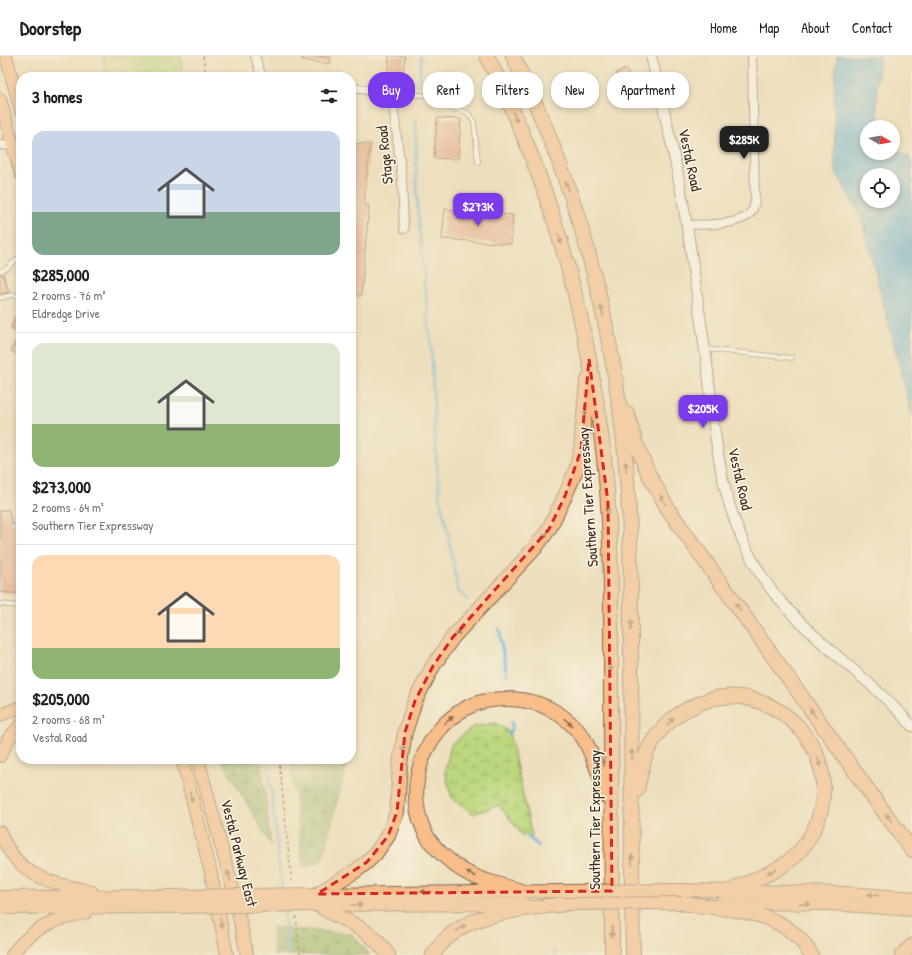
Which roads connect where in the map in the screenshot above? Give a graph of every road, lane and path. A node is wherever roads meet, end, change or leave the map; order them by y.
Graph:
1 (6, 56) edge
2 (204, 56) edge
3 (255, 56) edge
4 (486, 56) edge
5 (513, 56) edge
6 (651, 56) edge
7 (752, 56) edge
8 (206, 72) edge
9 (260, 72) edge
10 (356, 89) edge
11 (368, 90) edge
12 (16, 93) edge
13 (415, 94) edge
14 (0, 99) edge
15 (393, 108) edge
16 (16, 142) edge
17 (0, 145) edge
18 (16, 145) edge
19 (478, 162) dead end
20 (687, 225) junction
21 (404, 229) dead end
22 (16, 260) edge
23 (0, 271) edge
24 (16, 296) edge
25 (0, 298) edge
26 (610, 349) junction
27 (705, 349) junction
28 (589, 358) junction
29 (792, 358) dead end
30 (0, 604) edge
31 (16, 606) edge
32 (16, 709) edge
33 (0, 715) edge
34 (912, 726) edge
35 (16, 731) edge
36 (0, 756) edge
37 (183, 764) edge
38 (199, 764) edge
39 (280, 764) edge
40 (632, 808) junction
41 (611, 809) junction
42 (0, 832) edge
43 (912, 850) edge
44 (292, 884) dead end
45 (521, 891) junction
46 (729, 891) junction
47 (0, 897) edge
48 (564, 897) junction
49 (682, 897) junction
50 (912, 898) edge
51 (318, 900) junction
52 (114, 902) junction
53 (0, 908) edge
54 (912, 910) edge
55 (296, 916) dead end
56 (912, 946) edge
57 (12, 955) edge
58 (227, 955) edge
59 (247, 955) edge
60 (300, 955) edge
61 (388, 955) edge
62 (433, 955) edge
63 (612, 955) edge
64 (633, 955) edge
65 (811, 955) edge
66 (902, 955) edge

1 - 12 main road
2 - 8 path
3 - 9 street
4 -> 28 highway, Southern Tier Expressway
26 -> 5 highway
6 - 20 street, Vestal Road
7 - 20 street
10 - 11 street
13 - 19 lane
14 - 16 main road
15 - 21 street, Stage Road
17 - 18 street
20 - 27 street, Vestal Road
22 - 23 lane
24 - 25 lane
40 -> 26 highway
43 -> 26 highway
27 - 29 lane
27 - 34 street, Vestal Road
28 -> 41 highway, Southern Tier Expressway
28 -> 51 highway
30 - 31 lane
32 - 33 main road
35 - 36 main road
37 -> 58 main road
59 -> 38 main road, Vestal Parkway East
39 - 44 path
40 -> 46 highway
64 -> 40 highway
45 -> 41 highway
41 -> 63 highway, Southern Tier Expressway
42 - 52 main road
45 - 48 main road
45 -> 51 main road
46 - 49 main road
50 -> 46 main road
47 - 52 main road
48 - 49 main road, bridge
51 -> 48 main road
62 -> 48 highway
49 -> 54 main road
49 - 65 highway
51 - 52 main road, bridge
51 - 61 highway
52 - 53 main road
52 - 57 main road
55 - 60 path
56 - 66 highway

